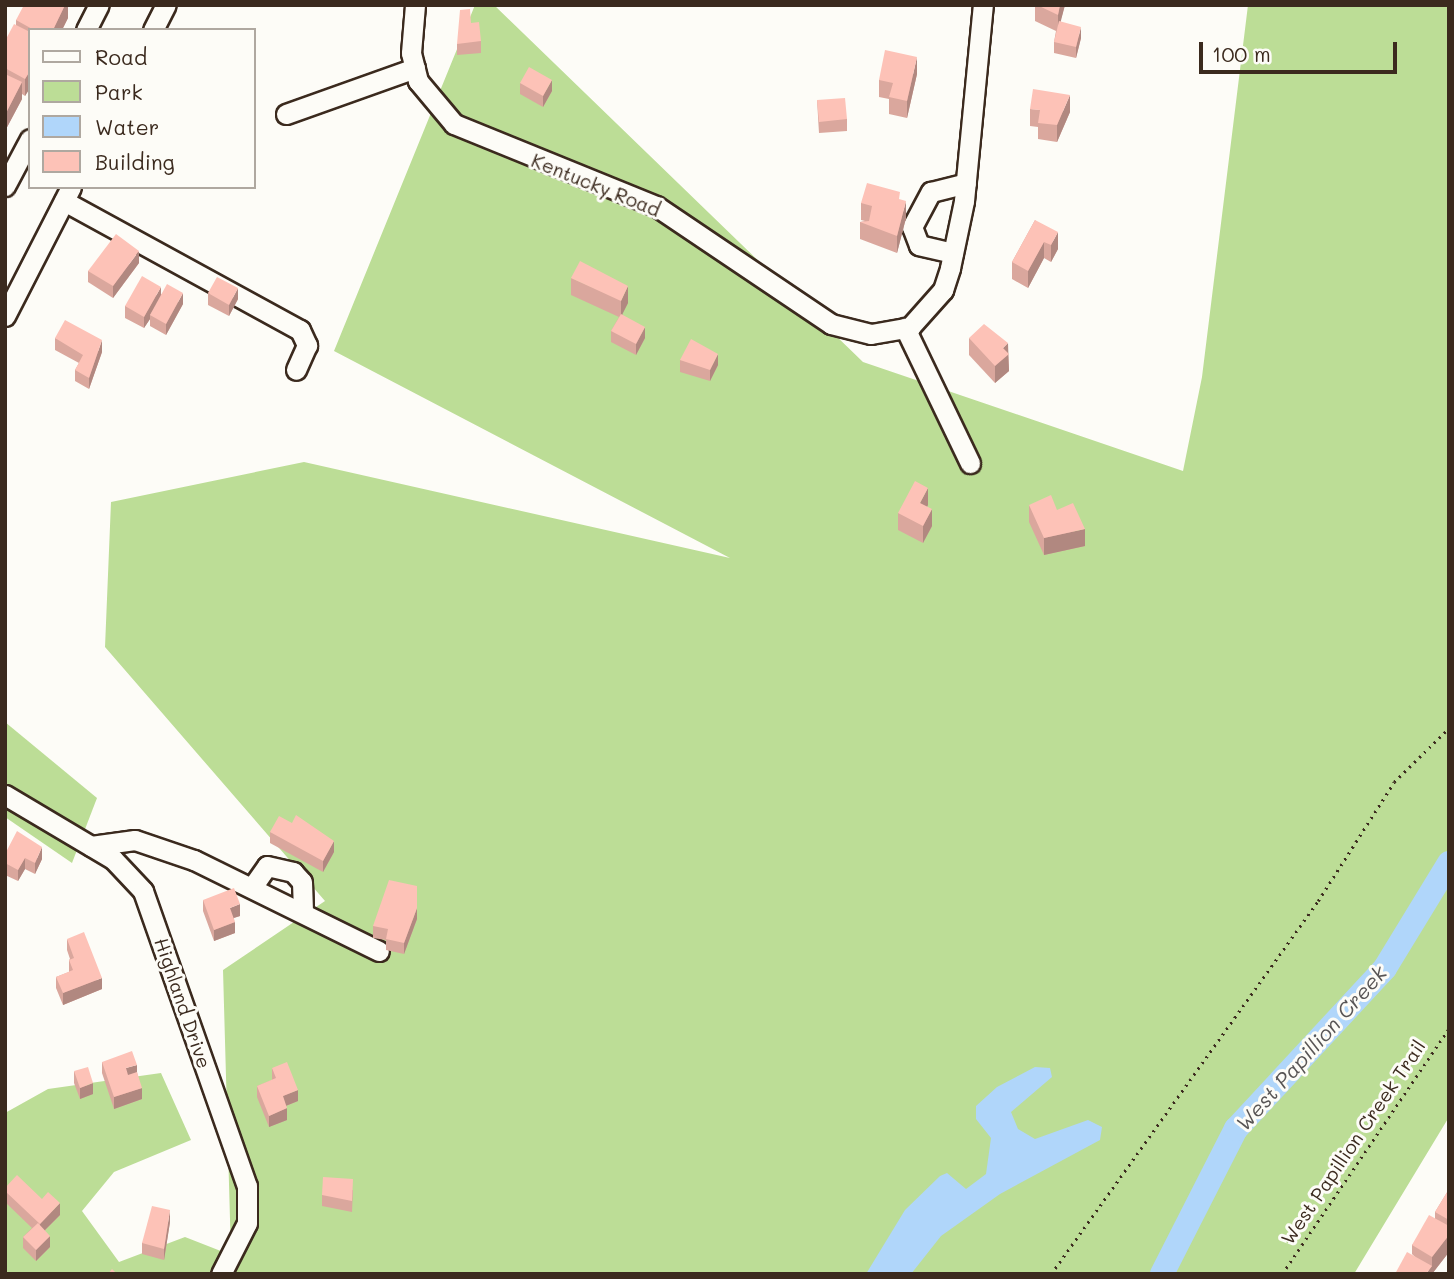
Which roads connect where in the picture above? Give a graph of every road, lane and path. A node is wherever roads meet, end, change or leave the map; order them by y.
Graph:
1 (99, 5) edge
2 (166, 5) edge
3 (415, 5) edge
4 (983, 5) edge
5 (87, 28) edge
6 (154, 28) edge
7 (415, 68) junction
8 (286, 114) dead end
9 (28, 143) edge
10 (966, 183) junction
11 (5, 186) edge
12 (68, 194) edge
13 (953, 253) junction
14 (5, 316) edge
15 (905, 328) junction
16 (296, 370) dead end
17 (970, 463) dead end
18 (1449, 728) edge
19 (5, 795) edge
20 (91, 846) junction
21 (253, 887) junction
22 (303, 911) junction
23 (379, 951) dead end
24 (1449, 1028) edge
25 (221, 1274) edge
26 (1051, 1274) edge
27 (1282, 1274) edge

1 - 5 street
2 - 6 street
3 - 7 street, Kentucky Road
4 - 10 street
7 - 8 street
7 - 15 street, Kentucky Road
9 - 11 street
10 - 13 street
10 - 13 street
12 - 14 street
12 - 16 street
13 - 15 street
15 - 17 street
18 - 26 path
19 - 20 street, Highland Drive
20 - 21 street
20 - 25 street, Highland Drive
21 - 22 street
21 - 22 street
22 - 23 street
24 - 27 path, West Papillion Creek Trail

